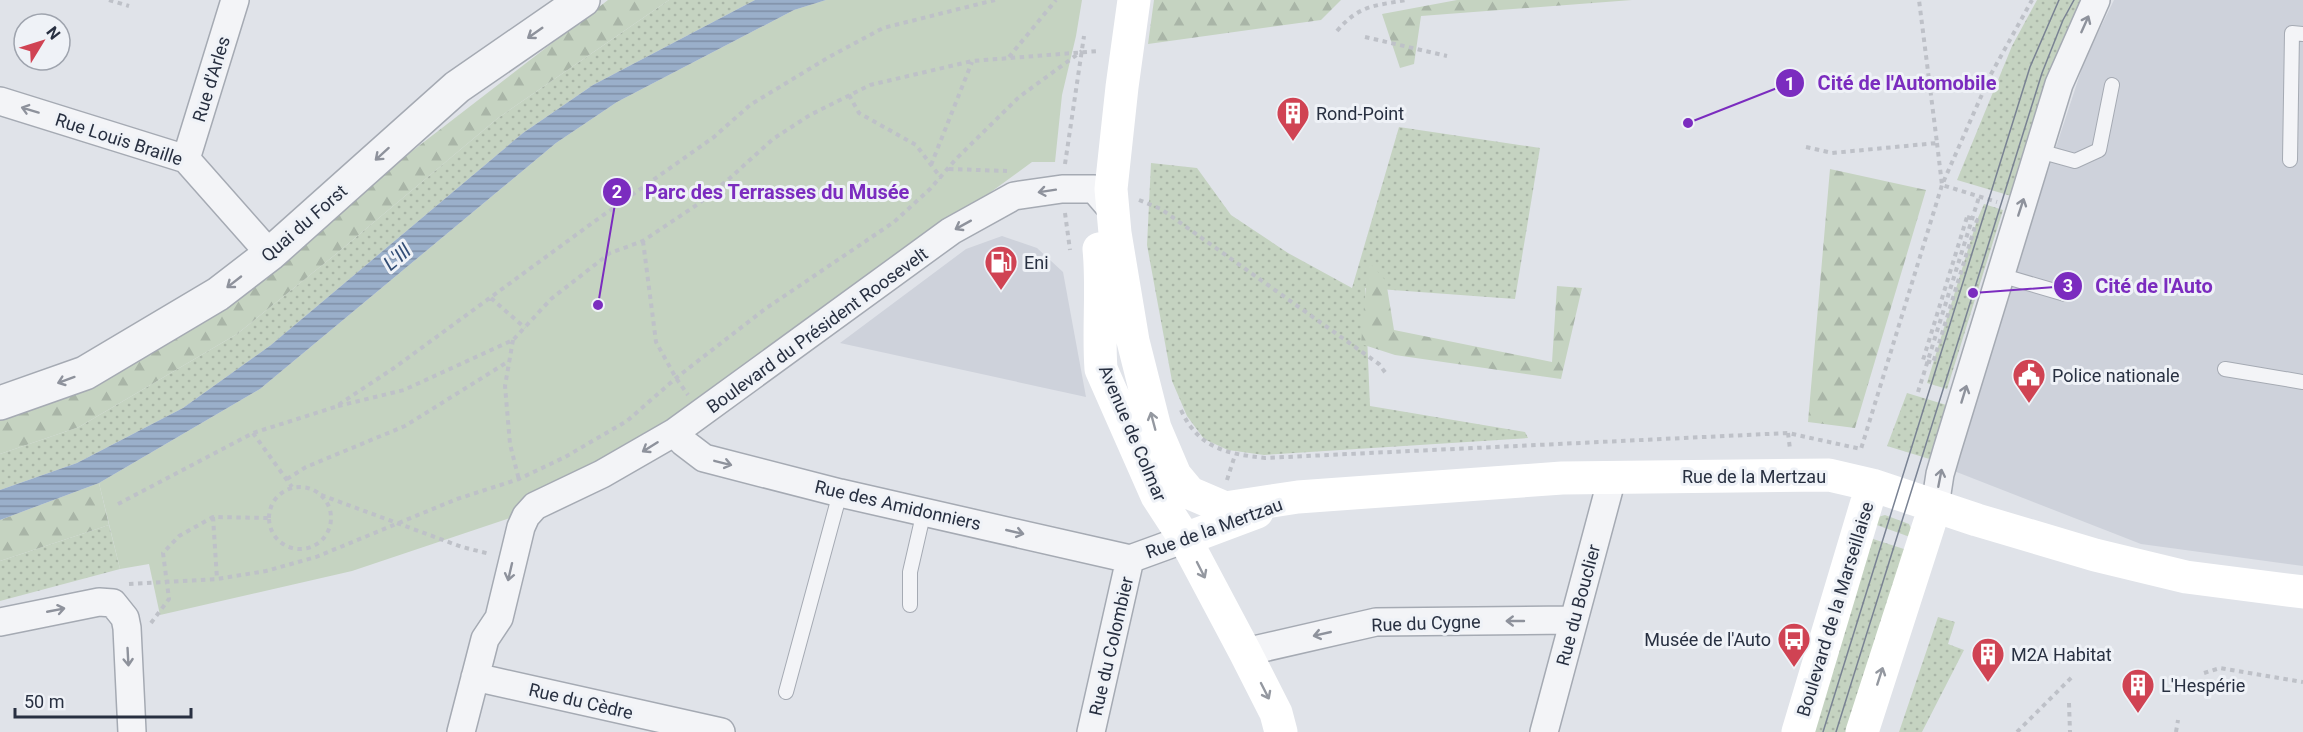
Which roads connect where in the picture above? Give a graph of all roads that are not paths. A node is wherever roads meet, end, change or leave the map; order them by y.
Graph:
1 (235, 0) edge
2 (582, 0) edge
3 (1119, 0) edge
4 (1134, 0) edge
5 (2096, 0) edge
6 (2303, 34) edge
7 (1120, 41) junction
8 (2112, 85) dead end
9 (0, 101) edge
10 (2039, 151) junction
11 (186, 159) junction
12 (2290, 160) dead end
13 (1115, 204) junction
14 (270, 254) junction
15 (2000, 275) junction
16 (2065, 294) dead end
17 (2225, 369) dead end
18 (2303, 382) edge
19 (0, 404) edge
20 (675, 432) junction
21 (1612, 478) junction
22 (1183, 484) junction
23 (1872, 485) junction
24 (840, 493) junction
25 (1298, 498) junction
26 (1935, 506) junction
27 (1225, 508) junction
28 (924, 511) junction
29 (1185, 539) junction
30 (1130, 559) junction
31 (2303, 592) edge
32 (910, 605) dead end
33 (1574, 620) junction
34 (0, 622) edge
35 (1245, 652) junction
36 (475, 677) junction
37 (786, 692) dead end
38 (132, 732) edge
39 (461, 732) edge
40 (721, 732) edge
41 (1091, 732) edge
42 (1281, 732) edge
43 (1544, 732) edge
44 (1797, 732) edge
45 (1862, 732) edge

1 - 11 street, Rue d'Arles
2 -> 14 street, Quai du Forst
3 - 7 main road, Avenue de Colmar
4 - 7 main road, Avenue de Colmar
10 -> 5 street
6 - 12 lane
7 - 13 main road, Avenue de Colmar
8 - 10 lane
11 -> 9 street, Rue Louis Braille
15 -> 10 street
11 - 14 street, Rue Louis Braille
13 -> 20 street, Boulevard du Président Roosevelt
22 -> 13 main road, Avenue de Colmar
13 - 29 main road, Avenue de Colmar
14 -> 19 street, Quai du Forst
15 - 16 lane
26 -> 15 street
17 - 18 lane
20 -> 24 street, Rue des Amidonniers
20 -> 36 street, Boulevard du Président Roosevelt
21 - 23 main road, Rue de la Mertzau
21 - 25 main road, Rue de la Mertzau
21 - 33 street, Rue du Bouclier
22 - 27 main road, Rue de la Mertzau
22 - 29 main road
23 - 26 main road, Rue de la Mertzau
23 - 44 main road, Boulevard de la Marseillaise
24 - 28 street, Rue des Amidonniers
24 - 37 lane
25 - 27 main road, Rue de la Mertzau
25 - 29 main road, Rue de la Mertzau
26 - 31 main road, Rue de la Mertzau
45 -> 26 main road
27 - 29 main road
28 -> 30 street, Rue des Amidonniers
28 - 32 lane
29 - 30 street, Rue de la Mertzau
29 -> 35 main road, Avenue de Colmar
30 - 41 street, Rue du Colombier
33 -> 35 street, Rue du Cygne
33 - 43 street, Rue du Bouclier
34 -> 38 street
35 -> 42 main road, Avenue de Colmar
36 - 39 street
36 - 40 street, Rue du Cèdre

